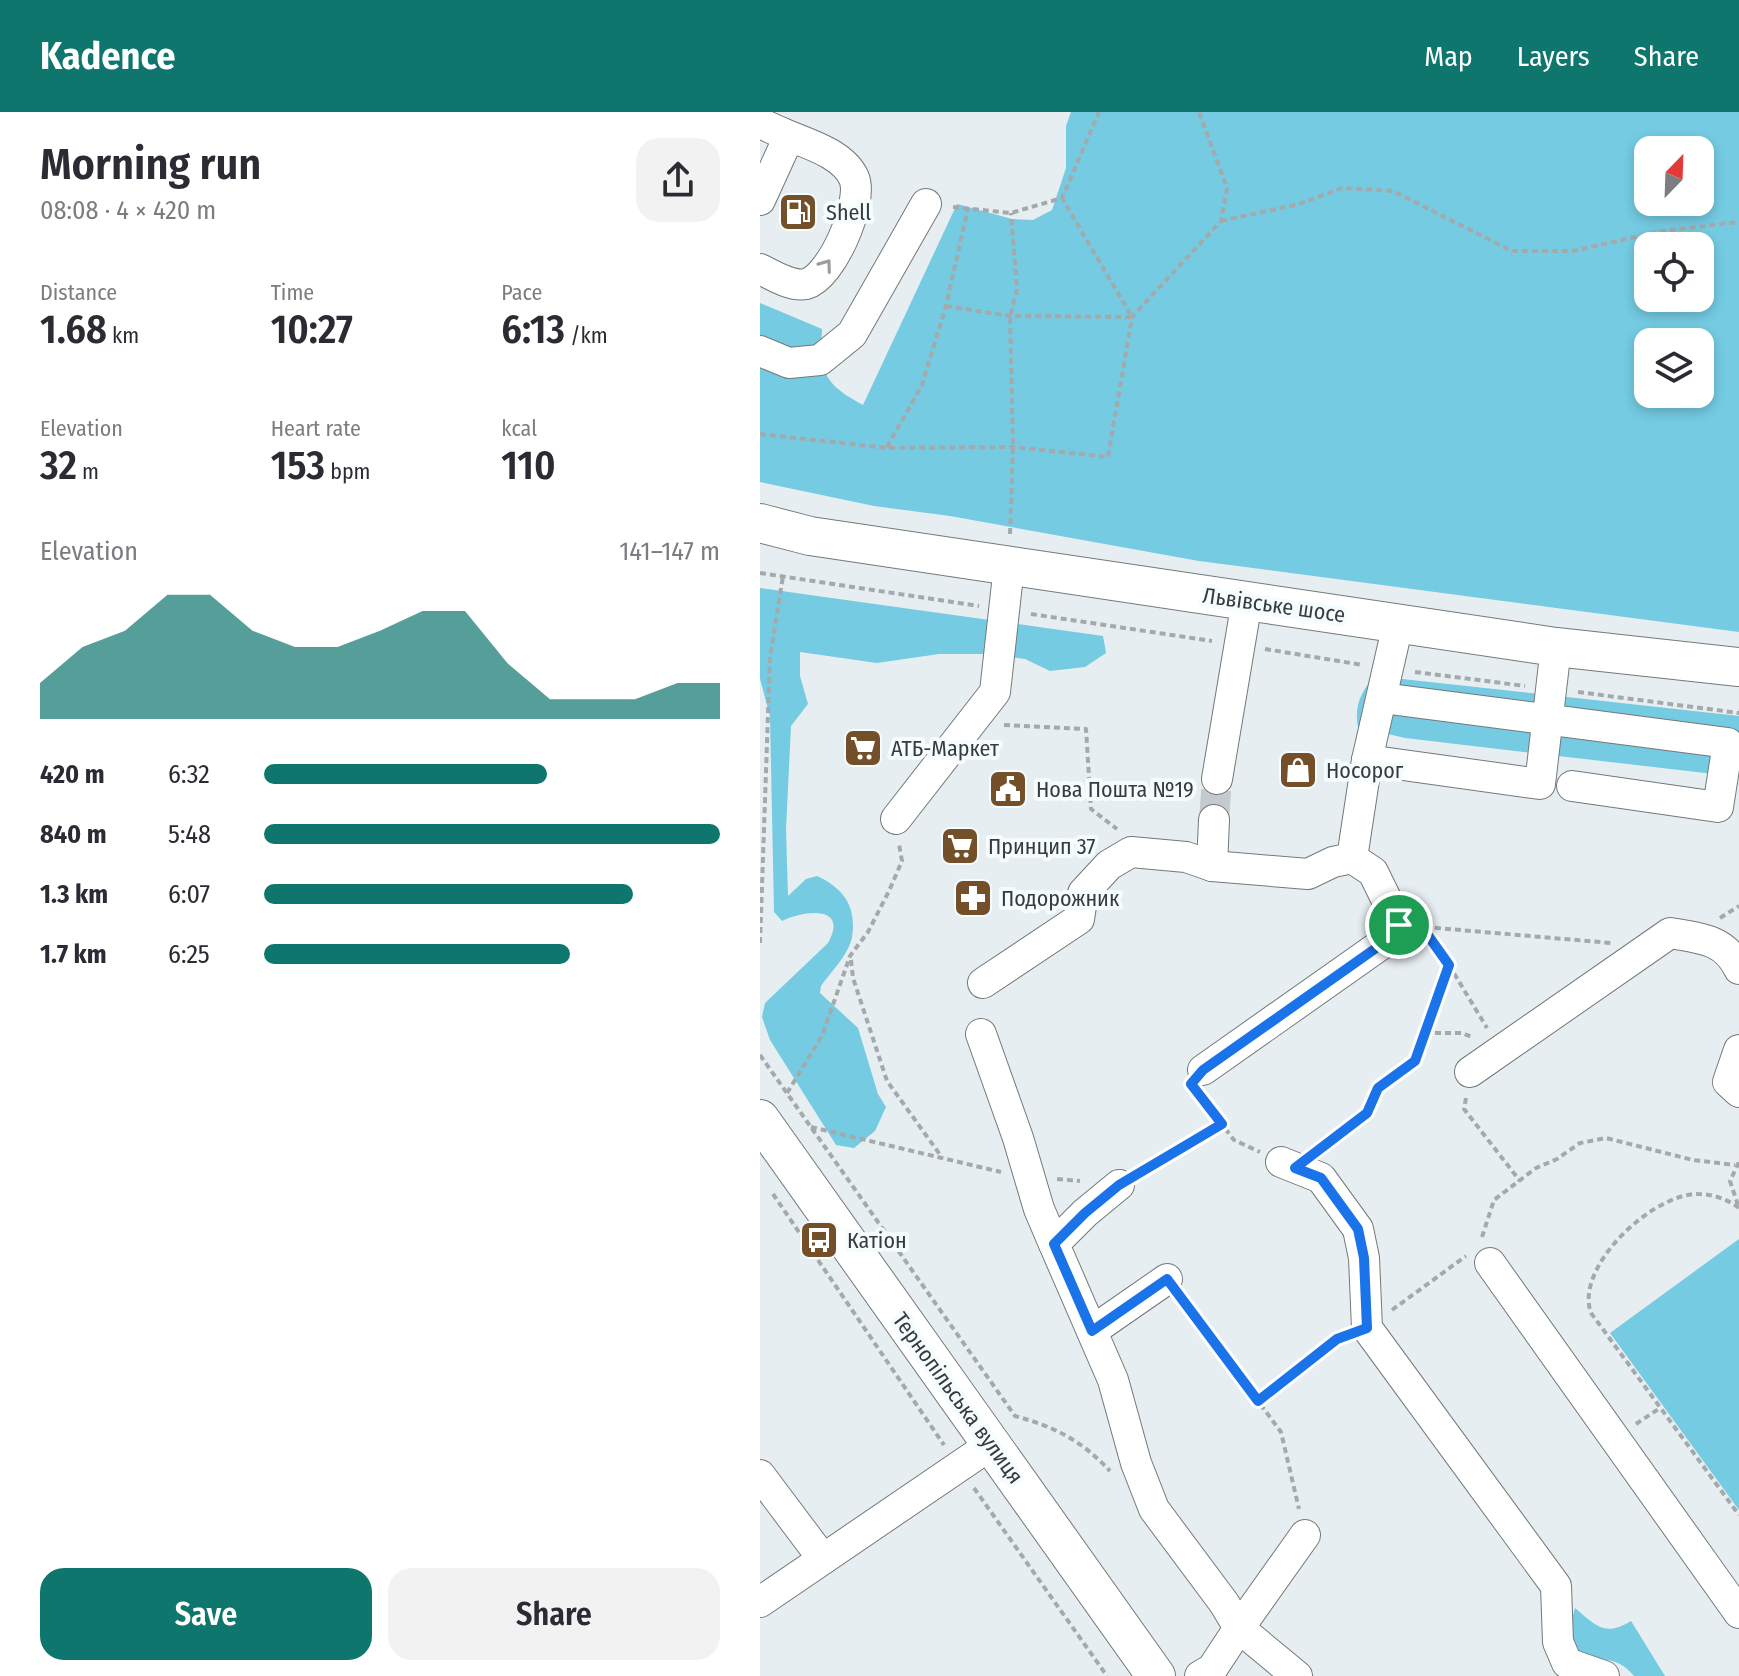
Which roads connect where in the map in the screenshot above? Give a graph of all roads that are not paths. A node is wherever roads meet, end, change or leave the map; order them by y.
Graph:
1 (771, 128) edge
2 (760, 200) edge
3 (926, 204) road end
4 (760, 269) edge
5 (760, 351) edge
6 (760, 523) edge
7 (810, 536) junction
8 (760, 538) edge
9 (1009, 550) junction
10 (1247, 601) junction
11 (1398, 624) junction
12 (1556, 647) junction
13 (1739, 667) edge
14 (1382, 698) junction
15 (1548, 719) junction
16 (1367, 760) junction
17 (1217, 779) tunnel mouth
18 (1572, 786) dead end
19 (896, 819) road end
20 (1214, 820) tunnel mouth
21 (1352, 858) junction
22 (1212, 866) junction
23 (1739, 969) edge
24 (983, 983) dead end
25 (981, 1034) dead end
26 (1739, 1050) edge
27 (1203, 1070) road end
28 (1470, 1072) dead end
29 (1739, 1092) edge
30 (773, 1106) edge
31 (1288, 1165) road end
32 (1119, 1185) road end
33 (1054, 1244) junction
34 (1485, 1254) road end
35 (1167, 1279) road end
36 (1092, 1331) junction
37 (992, 1444) junction
38 (760, 1475) edge
39 (1305, 1535) road end
40 (823, 1559) junction
41 (760, 1602) edge
42 (1739, 1613) edge
43 (1239, 1628) junction
44 (1584, 1674) edge
45 (1156, 1676) edge
46 (1200, 1676) edge
47 (1297, 1676) edge

1 - 2 lane
4 -> 1 lane
3 - 5 lane
6 - 7 main road, Львівське шосе
7 - 8 main road, Львівське шосе
7 - 9 main road, Львівське шосе
9 - 10 main road, Львівське шосе
9 - 19 lane
10 - 11 main road, Львівське шосе
10 - 17 lane
11 - 12 main road, Львівське шосе
11 - 14 lane
12 - 13 main road, Львівське шосе
12 - 15 lane
14 - 15 lane
14 - 16 lane
15 - 16 lane
15 - 18 lane
16 - 21 lane
20 - 22 lane
21 - 22 lane
21 - 27 lane
22 - 24 lane
23 - 28 lane
25 - 33 lane
26 - 29 lane
30 - 37 main road, Тернопільська вулиця
31 - 44 lane
32 - 33 lane
33 - 36 lane
34 - 42 lane
35 - 36 lane
36 - 43 lane
37 - 40 lane
37 - 45 main road, Тернопільська вулиця
38 - 40 lane
39 - 43 lane
40 - 41 lane
43 - 46 lane
43 - 47 lane

